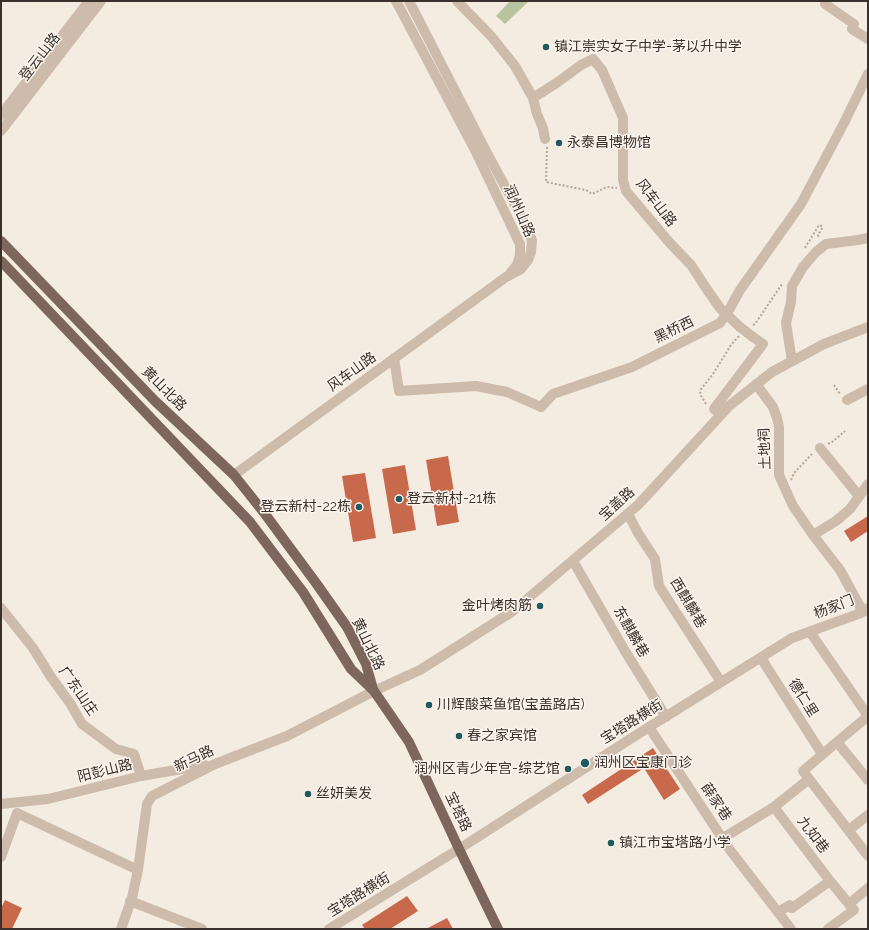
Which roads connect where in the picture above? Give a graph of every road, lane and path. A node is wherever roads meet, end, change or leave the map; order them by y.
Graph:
1 (89, 1) edge
2 (101, 1) edge
3 (457, 1) edge
4 (825, 1) edge
5 (412, 2) edge
6 (398, 5) edge
7 (868, 39) edge
8 (868, 74) edge
9 (532, 98) junction
10 (1, 115) edge
11 (1, 131) edge
12 (544, 139) joint
13 (628, 194) junction
14 (868, 238) edge
15 (1, 241) edge
16 (826, 244) junction
17 (804, 251) dead end
18 (1, 261) edge
19 (506, 277) junction
20 (784, 281) dead end
21 (726, 314) junction
22 (868, 327) edge
23 (744, 328) junction
24 (394, 358) junction
25 (792, 362) junction
26 (756, 384) junction
27 (834, 385) dead end
28 (868, 389) edge
29 (844, 399) joint
30 (717, 412) junction
31 (820, 448) dead end
32 (234, 475) junction
33 (868, 484) edge
34 (859, 496) junction
35 (628, 514) junction
36 (813, 535) junction
37 (573, 561) junction
38 (1, 608) edge
39 (866, 610) edge
40 (810, 632) junction
41 (761, 658) junction
42 (721, 682) junction
43 (374, 691) junction
44 (868, 716) edge
45 (666, 717) junction
46 (649, 727) junction
47 (837, 742) junction
48 (822, 754) junction
49 (215, 764) junction
50 (866, 774) edge
51 (141, 776) junction
52 (809, 779) junction
53 (1, 804) edge
54 (774, 806) junction
55 (868, 815) edge
56 (849, 830) junction
57 (723, 838) junction
58 (459, 849) junction
59 (868, 856) edge
60 (1, 857) edge
61 (138, 870) junction
62 (830, 880) junction
63 (868, 888) edge
64 (130, 901) junction
65 (849, 904) junction
66 (778, 912) junction
67 (121, 929) edge
68 (202, 929) edge
69 (330, 929) edge
70 (498, 929) edge
71 (791, 929) edge
72 (828, 929) edge

1 - 10 street, 登云山路
2 - 11 street, 登云山路
3 - 9 street
4 - 7 street
5 - 6 street
5 - 19 street, 润州山路
6 - 19 street, 润州山路
8 - 21 street, 黑桥西
9 - 12 street
9 - 13 street, 风车山路
12 - 13 path
13 - 21 street, 风车山路
14 - 16 street
15 - 32 main road, 黄山北路
16 - 17 path
16 - 25 street
18 - 43 main road, 黄山北路
19 - 24 street, 风车山路
20 - 23 path
21 - 23 street, 风车山路
21 - 24 street, 黑桥西
22 - 25 street, 宝盖路
23 - 30 path
23 - 30 street, 风车山路, bridge
24 - 32 street, 风车山路
25 - 26 street, 宝盖路
26 - 30 street, 宝盖路
26 - 36 street, 土地祠
27 - 29 path
28 - 29 street
30 - 35 street, 宝盖路
31 - 34 street
32 - 43 main road, 黄山北路
33 - 34 street
34 - 36 street
35 - 37 street, 宝盖路
35 - 42 street, 西麒麟巷
36 - 39 street, 土地祠
37 - 43 street, 宝盖路
37 - 45 street, 东麒麟巷
38 - 51 street, 广东山庄
39 - 40 street, 杨家门
40 - 41 street, 宝塔路横街
40 - 44 street
41 - 42 street, 宝塔路横街
41 - 48 street, 德仁里
42 - 45 street, 宝塔路横街
43 - 49 street, 新马路
43 - 58 main road, 宝塔路
44 - 47 street
45 - 46 street, 宝塔路横街
46 - 57 street, 薛家巷
46 - 58 street, 宝塔路横街
47 - 48 street
47 - 50 street
48 - 52 street
49 - 51 street, 阳彭山路
49 - 61 street, 新马路
51 - 53 street, 阳彭山路
52 - 54 street
52 - 56 street
54 - 57 street
54 - 62 street, 九如巷
55 - 56 street
56 - 59 street
57 - 66 street, 薛家巷
58 - 69 street, 宝塔路横街
58 - 70 main road, 宝塔路
60 - 61 street
61 - 64 street, 新马路
62 - 65 street, 九如巷
62 - 66 street
63 - 65 street
64 - 67 street, 新马路
64 - 68 street
65 - 72 street
66 - 71 street, 薛家巷

